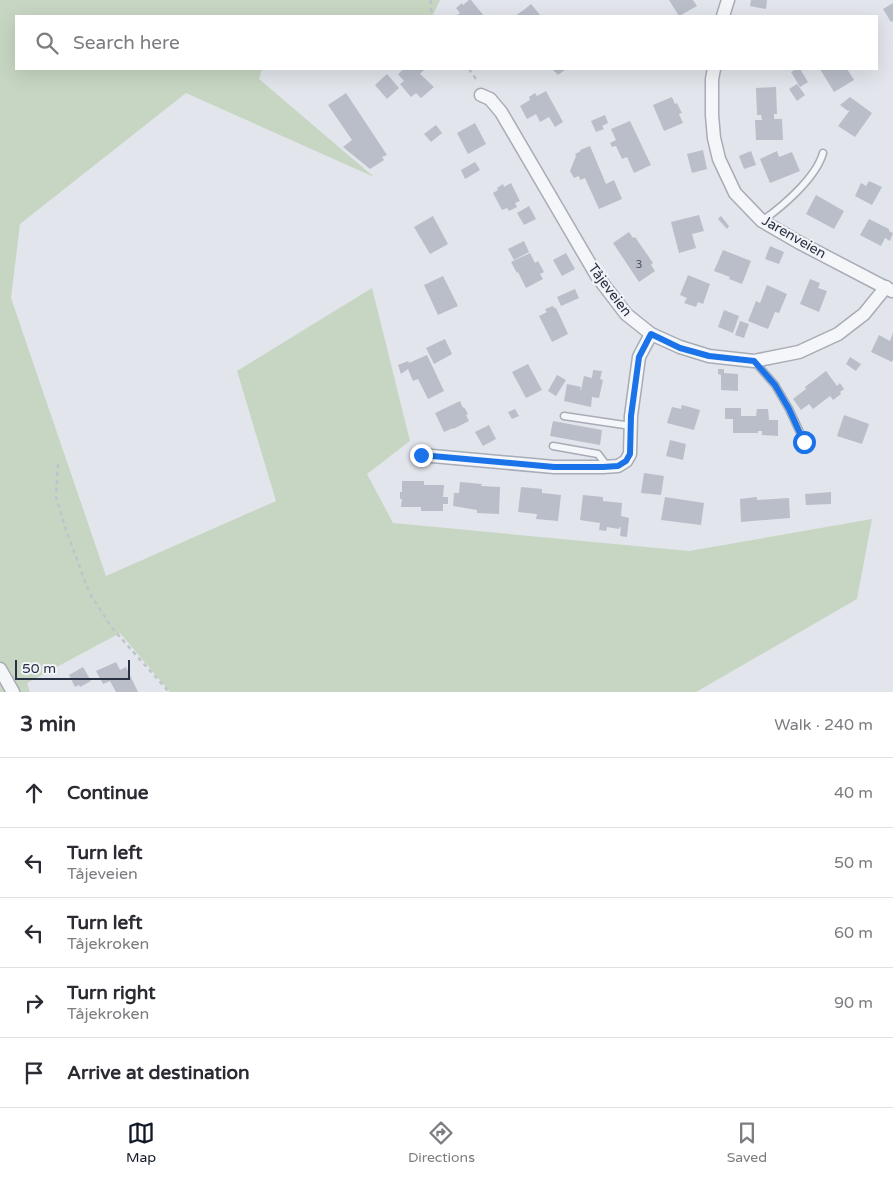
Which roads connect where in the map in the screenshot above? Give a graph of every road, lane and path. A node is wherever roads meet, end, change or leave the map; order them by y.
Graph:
1 (431, 0) edge
2 (728, 0) edge
3 (434, 15) edge
4 (723, 15) edge
5 (714, 70) edge
6 (481, 95) dead end
7 (822, 153) dead end
8 (762, 221) junction
9 (889, 289) edge
10 (651, 334) junction
11 (754, 361) junction
12 (564, 416) dead end
13 (630, 426) junction
14 (804, 442) dead end
15 (553, 446) dead end
16 (421, 455) dead end
17 (58, 464) dead end
18 (608, 466) junction
19 (0, 669) edge
20 (13, 692) edge
21 (169, 692) edge

1 - 3 path
2 - 4 street
5 - 8 street, Jarenveien
6 - 10 street, Tåjeveien
7 - 8 lane
8 - 9 street, Jarenveien
9 - 11 street, Tåjeveien
10 - 11 street, Tåjeveien
10 - 13 street
11 - 14 lane
12 - 13 lane
13 - 18 street
15 - 18 lane
16 - 18 street
17 - 21 path
19 - 20 street

